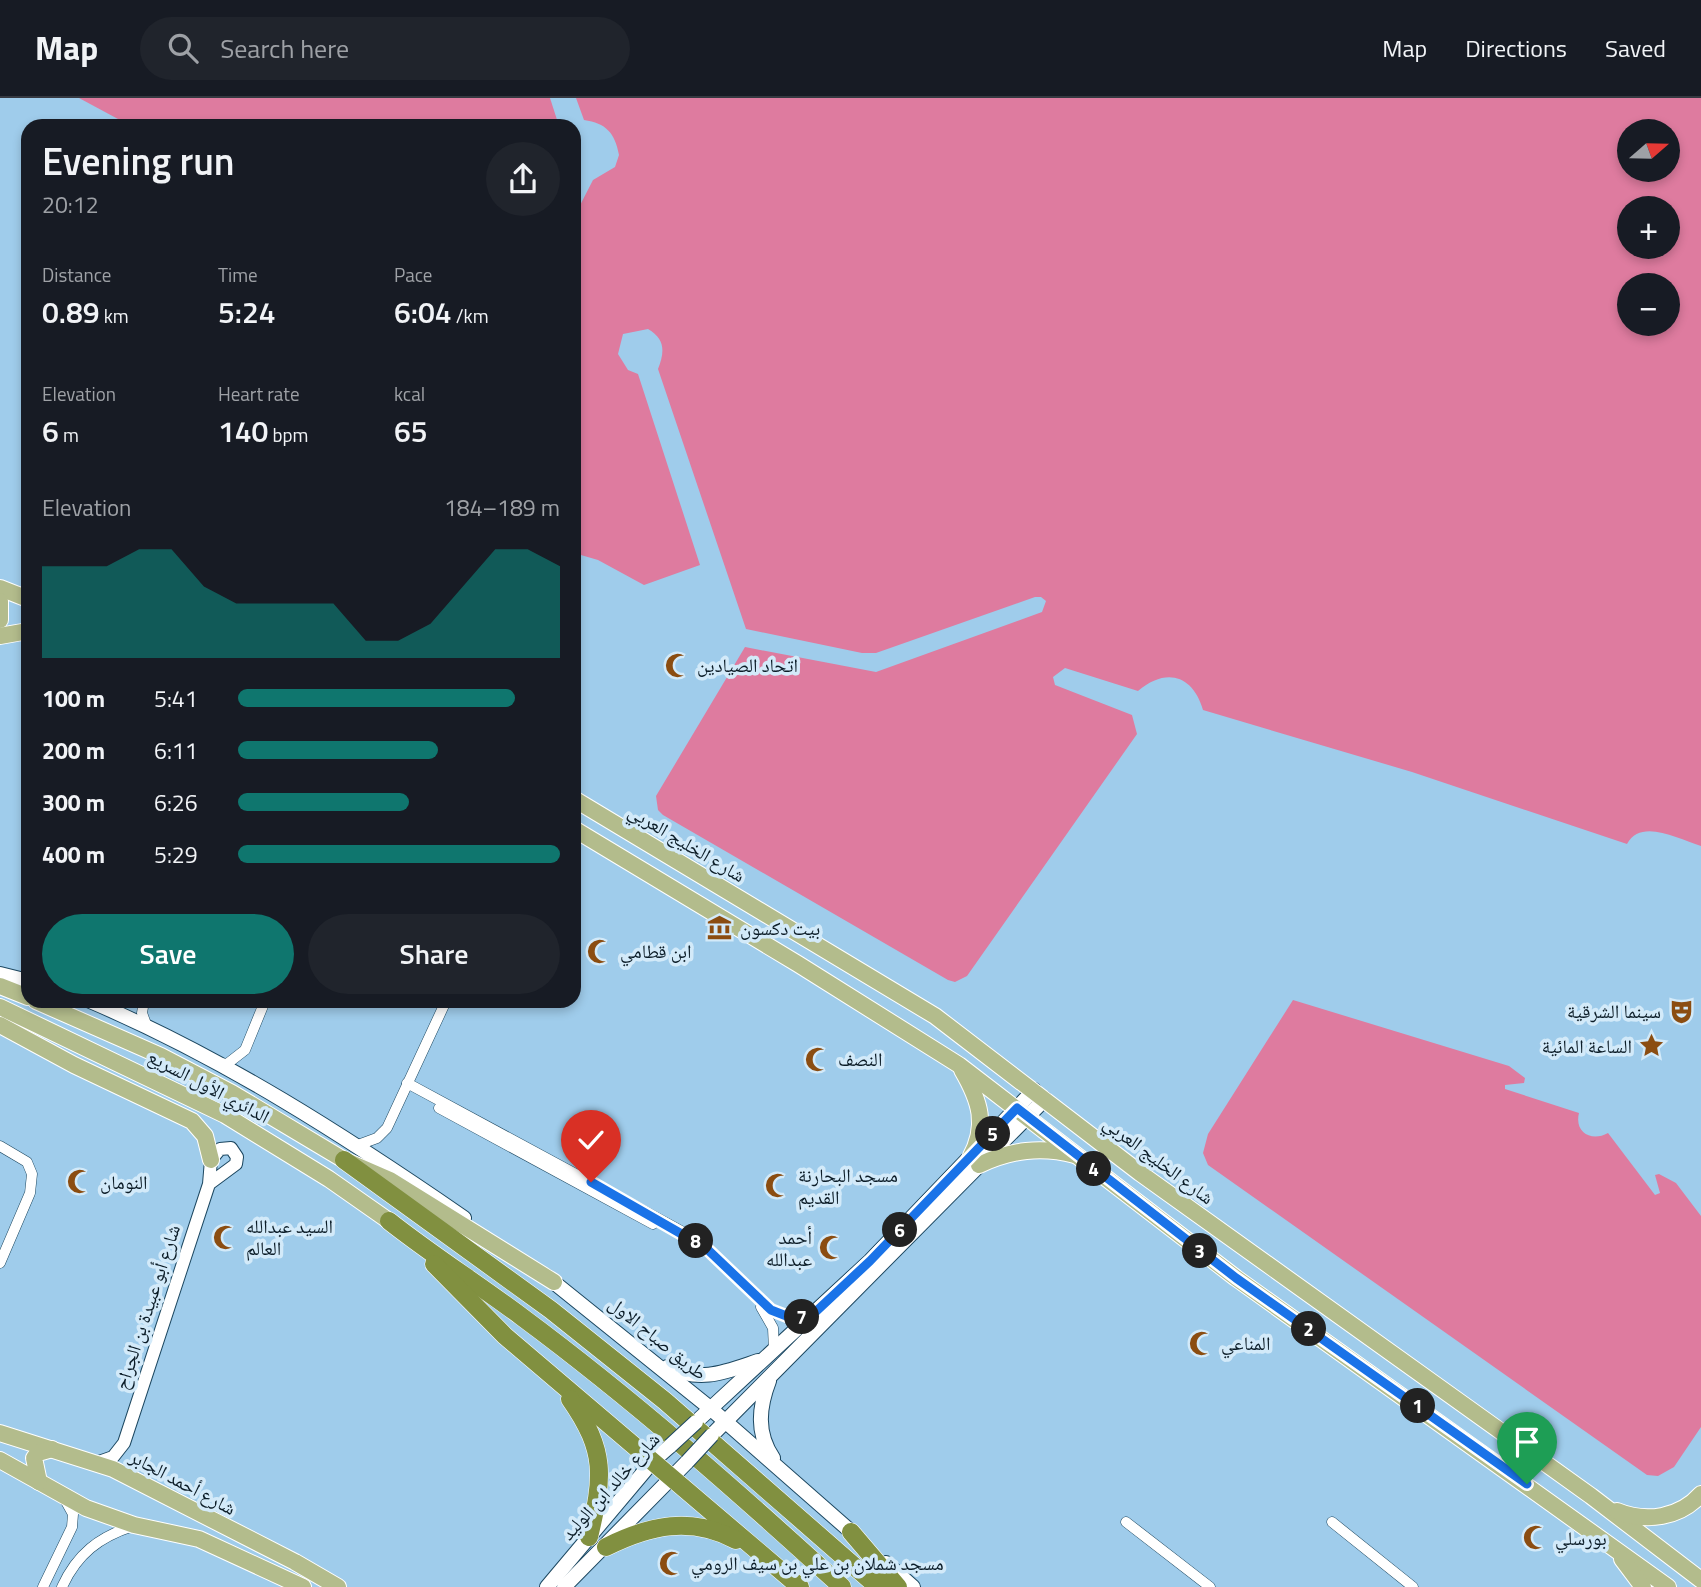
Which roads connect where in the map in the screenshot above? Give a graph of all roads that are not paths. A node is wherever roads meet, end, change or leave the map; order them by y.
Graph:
1 (0, 588) edge
2 (21, 596) edge
3 (0, 601) edge
4 (0, 620) edge
5 (21, 632) edge
6 (0, 636) edge
7 (581, 803) edge
8 (581, 833) edge
9 (0, 974) edge
10 (21, 979) edge
11 (0, 986) edge
12 (21, 995) edge
13 (0, 1007) edge
14 (52, 1008) edge
15 (105, 1008) edge
16 (143, 1008) edge
17 (262, 1008) edge
18 (443, 1008) edge
19 (0, 1025) edge
20 (147, 1027) junction
21 (216, 1062) junction
22 (959, 1065) junction
23 (406, 1086) junction
24 (1040, 1095) junction
25 (1023, 1112) junction
26 (358, 1145) junction
27 (0, 1146) edge
28 (1080, 1157) junction
29 (211, 1160) junction
30 (344, 1160) junction
31 (974, 1162) junction
32 (208, 1184) junction
33 (396, 1226) junction
34 (0, 1263) edge
35 (554, 1282) junction
36 (765, 1308) junction
37 (809, 1318) junction
38 (770, 1354) junction
39 (655, 1362) junction
40 (773, 1372) junction
41 (555, 1379) junction
42 (710, 1408) junction
43 (726, 1421) junction
44 (0, 1433) edge
45 (124, 1443) junction
46 (52, 1449) junction
47 (0, 1460) edge
48 (653, 1461) junction
49 (96, 1463) junction
50 (782, 1470) junction
51 (128, 1476) junction
52 (672, 1477) junction
53 (39, 1482) junction
54 (1701, 1494) edge
55 (62, 1496) junction
56 (1591, 1496) junction
57 (166, 1499) junction
58 (1126, 1522) dead end
59 (1332, 1522) dead end
60 (134, 1525) junction
61 (153, 1527) junction
62 (851, 1532) junction
63 (589, 1537) junction
64 (1603, 1539) junction
65 (607, 1548) junction
66 (763, 1555) junction
67 (1701, 1584) edge
68 (43, 1587) edge
69 (62, 1587) edge
70 (303, 1587) edge
71 (338, 1587) edge
72 (547, 1587) edge
73 (564, 1587) edge
74 (800, 1587) edge
75 (842, 1587) edge
76 (878, 1587) edge
77 (898, 1587) edge
78 (913, 1587) edge
79 (1210, 1587) edge
80 (1413, 1587) edge
81 (1643, 1587) edge
82 (1668, 1587) edge

1 - 2 main road
3 - 4 main road
5 - 6 main road
7 - 24 main road, شارع الخليج العربي
8 - 22 main road
9 - 10 main road
11 - 12 main road
13 - 33 main road, الدائري الأول السريع
14 - 30 main road, الدائري الأول السريع
15 - 20 main road, الدائري الأول السريع
16 - 20 street
17 - 21 street
18 - 23 street
19 - 29 main road
20 - 21 main road, الدائري الأول السريع
21 - 26 main road, الدائري الأول السريع
22 - 25 main road
22 - 31 main road
23 - 26 street
23 - 36 street
24 - 25 main road, شارع خالد ابن الوليد
24 - 56 main road, شارع الخليج العربي
25 - 28 main road
25 - 31 main road, شارع خالد ابن الوليد
26 - 35 main road, طريق صباح الاول
27 - 34 street
28 - 31 main road
28 - 64 main road
29 - 32 street, شارع أبو عبيدة بن الجراح
29 - 32 street
30 - 35 main road, الدائري الأول السريع
30 - 76 highway
31 - 37 main road, شارع خالد ابن الوليد
31 - 40 main road, شارع خالد ابن الوليد
32 - 45 street, شارع أبو عبيدة بن الجراح
33 - 41 highway
33 - 75 highway
35 - 39 main road, طريق صباح الاول
36 - 37 street
36 - 38 street
37 - 38 main road, شارع خالد ابن الوليد
38 - 39 main road
38 - 42 main road, شارع خالد ابن الوليد
39 - 42 main road, طريق صباح الاول
40 - 43 main road, شارع خالد ابن الوليد
40 - 50 main road
41 - 48 highway
41 - 63 highway
42 - 43 main road, طريق صباح الاول
42 - 48 main road, شارع خالد ابن الوليد, bridge
43 - 50 main road, طريق صباح الاول
43 - 52 main road, شارع خالد ابن الوليد, bridge
44 - 46 main road, شارع أحمد الجابر
45 - 49 street
45 - 51 street, شارع أبو عبيدة بن الجراح
46 - 49 main road, شارع أحمد الجابر
46 - 53 main road
47 - 53 main road
48 - 52 highway
48 - 63 main road, شارع خالد ابن الوليد
49 - 51 main road, شارع أحمد الجابر
50 - 62 main road, طريق صباح الاول
51 - 57 main road, شارع أحمد الجابر
52 - 65 main road, شارع خالد ابن الوليد
52 - 66 highway
53 - 55 main road
54 - 56 main road
55 - 60 main road
55 - 68 street
56 - 67 main road, شارع الخليج العربي
57 - 61 main road
57 - 71 main road, شارع أحمد الجابر
58 - 79 street
59 - 80 street
60 - 61 main road
60 - 69 street
61 - 70 main road
62 - 77 highway
62 - 78 main road, طريق صباح الاول
63 - 72 main road, شارع خالد ابن الوليد
64 - 81 main road
64 - 82 main road
65 - 66 highway
65 - 73 main road, شارع خالد ابن الوليد
66 - 74 highway

